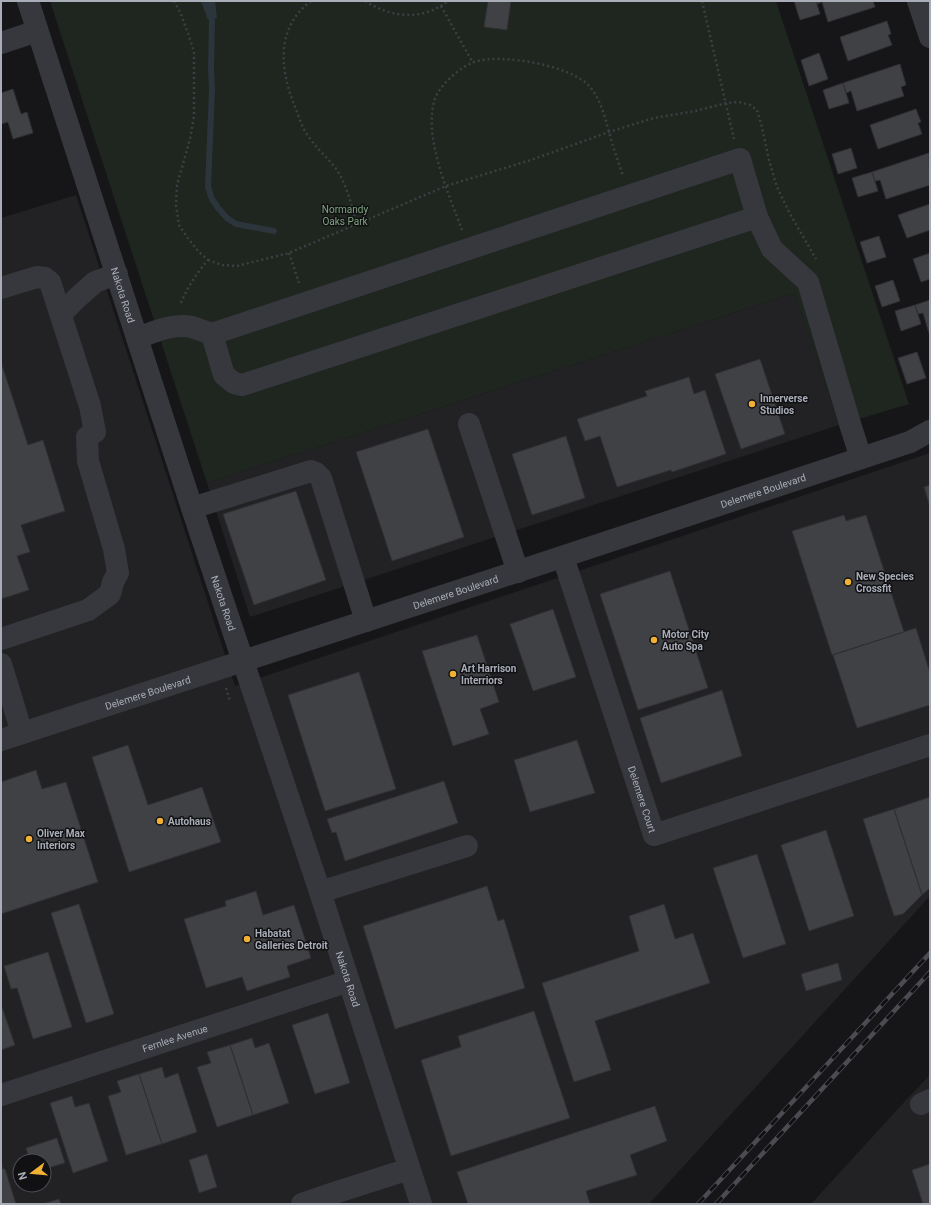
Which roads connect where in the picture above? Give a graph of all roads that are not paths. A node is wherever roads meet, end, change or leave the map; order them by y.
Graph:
1 (28, 1) edge
2 (918, 1) edge
3 (37, 31) junction
4 (930, 38) edge
5 (1, 43) edge
6 (757, 217) junction
7 (117, 274) junction
8 (1, 288) edge
9 (61, 314) junction
10 (212, 334) junction
11 (137, 338) junction
12 (470, 424) dead end
13 (930, 431) edge
14 (920, 441) edge
15 (861, 458) junction
16 (192, 508) junction
17 (563, 557) junction
18 (518, 572) junction
19 (366, 621) junction
20 (1, 639) edge
21 (243, 662) junction
22 (1, 664) edge
23 (22, 734) junction
24 (1, 740) edge
25 (930, 745) edge
26 (467, 846) dead end
27 (320, 892) junction
28 (349, 980) junction
29 (1, 1095) edge
30 (409, 1169) junction
31 (302, 1204) edge
32 (421, 1204) edge

1 - 3 street, Nakota Road
2 - 4 street
3 - 5 street
3 - 7 street, Nakota Road
6 - 10 street
6 - 10 street
6 - 15 street
7 - 9 street
7 - 11 street, Nakota Road
8 - 9 street
9 - 20 street
10 - 11 street
11 - 16 street, Nakota Road
12 - 18 street
13 - 14 street, Delemere Boulevard
14 - 15 street, Delemere Boulevard
15 - 17 street, Delemere Boulevard
16 - 19 street
16 - 21 street, Nakota Road
17 - 18 street, Delemere Boulevard
17 - 25 street, Delemere Court
18 - 19 street, Delemere Boulevard
19 - 21 street, Delemere Boulevard
21 - 23 street, Delemere Boulevard
21 - 27 street, Nakota Road
22 - 23 street
23 - 24 street, Delemere Boulevard
26 - 27 street
27 - 28 street, Nakota Road
28 - 29 street, Fernlee Avenue
28 - 30 street, Nakota Road
30 - 31 street
30 - 32 street, Nakota Road

